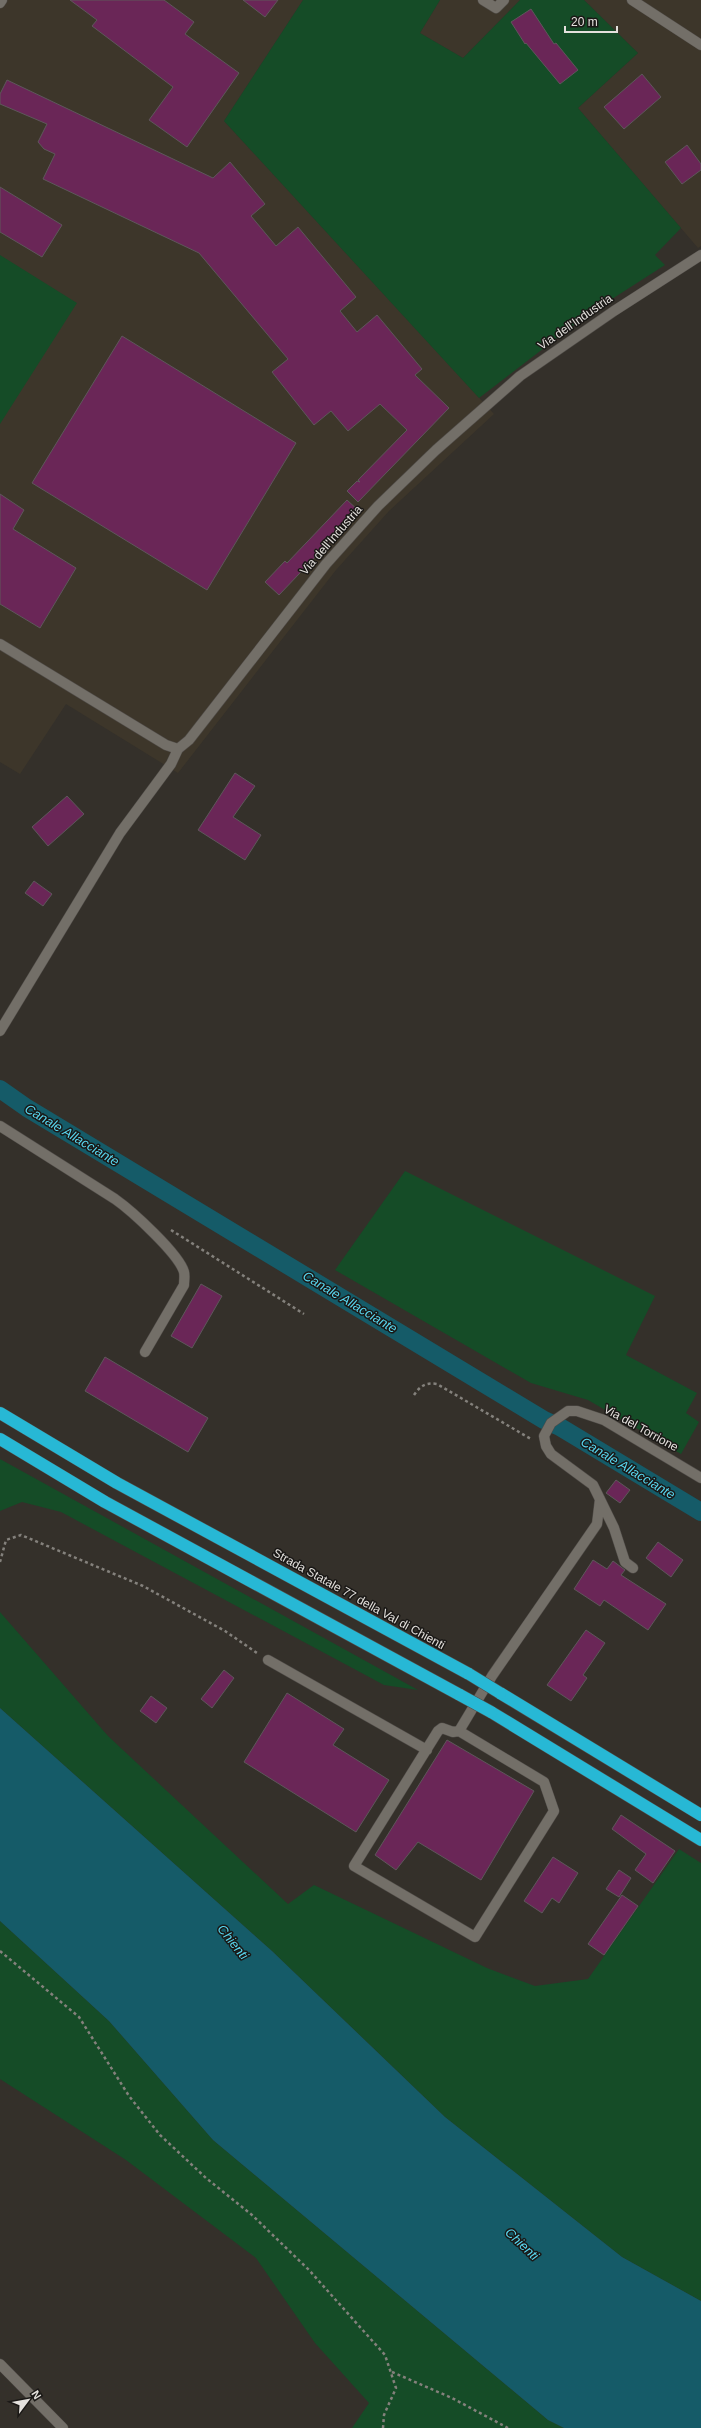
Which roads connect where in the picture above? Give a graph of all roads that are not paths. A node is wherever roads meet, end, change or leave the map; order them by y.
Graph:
1 (2, 0) edge
2 (483, 0) edge
3 (504, 0) edge
4 (632, 0) edge
5 (0, 3) edge
6 (701, 45) edge
7 (701, 255) edge
8 (0, 644) edge
9 (178, 749) junction
10 (0, 1031) edge
11 (0, 1126) edge
12 (145, 1352) dead end
13 (0, 1413) edge
14 (0, 1439) edge
15 (701, 1478) edge
16 (600, 1499) junction
17 (633, 1568) dead end
18 (268, 1660) road end
19 (459, 1730) junction
20 (426, 1750) junction
21 (701, 1815) edge
22 (701, 1840) edge
23 (0, 2364) edge
24 (62, 2428) edge

1 - 5 street
2 - 3 street
4 - 6 street
7 - 9 street, Via dell'Industria
8 - 9 street
9 - 10 street
11 - 12 street
13 - 21 highway, Strada Statale 77 della Val di Chienti, bridge
14 - 22 highway, bridge
15 - 16 street, Via del Torrione
16 - 17 street
16 - 19 street
18 - 20 street
19 - 20 street
19 - 20 street
23 - 24 street

